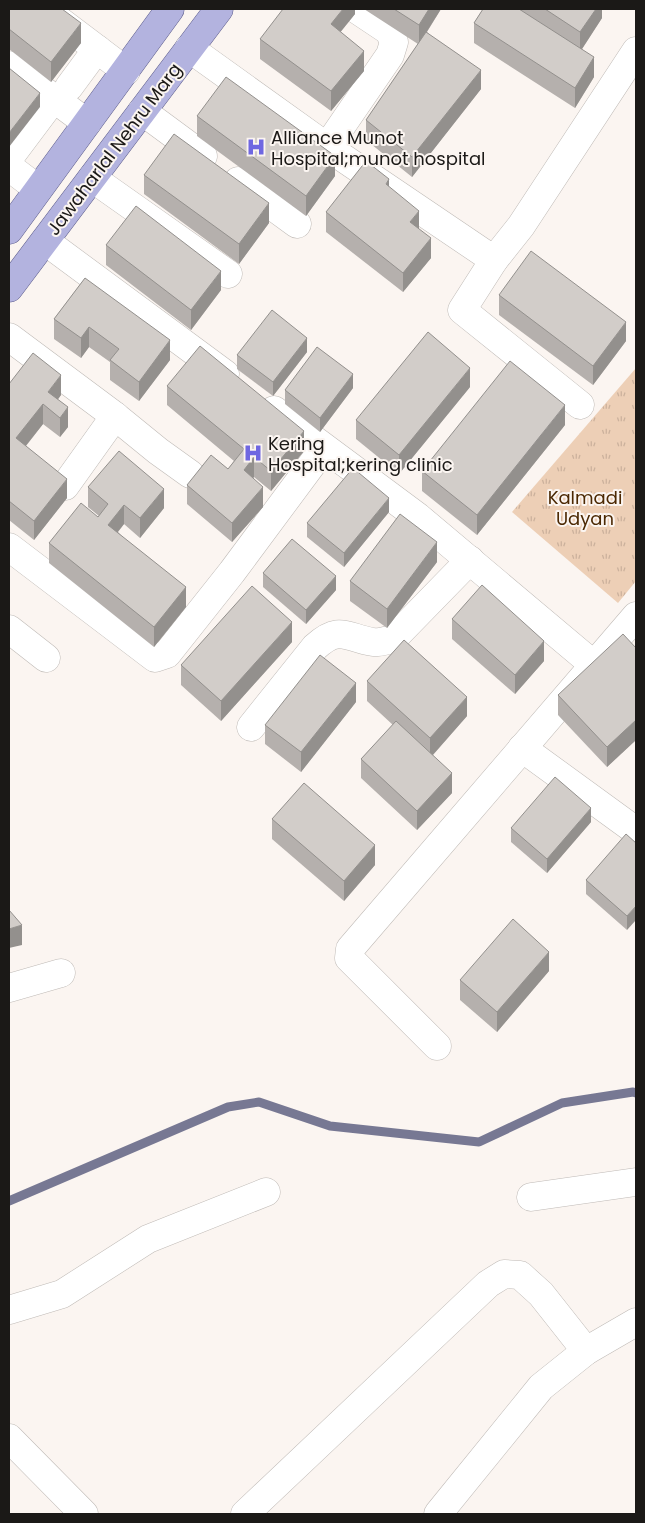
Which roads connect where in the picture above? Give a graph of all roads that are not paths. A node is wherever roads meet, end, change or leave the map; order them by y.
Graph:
1 (44, 9) edge
2 (68, 9) edge
3 (170, 9) edge
4 (219, 9) edge
5 (356, 9) edge
6 (97, 48) junction
7 (189, 48) junction
8 (636, 51) edge
9 (131, 63) junction
10 (9, 64) edge
11 (61, 92) junction
12 (142, 111) junction
13 (87, 123) junction
14 (327, 147) junction
15 (9, 158) edge
16 (9, 167) edge
17 (92, 178) junction
18 (38, 189) junction
19 (297, 224) dead end
20 (9, 230) edge
21 (45, 241) junction
22 (494, 260) junction
23 (228, 274) dead end
24 (9, 288) edge
25 (9, 337) edge
26 (580, 405) dead end
27 (115, 416) junction
28 (324, 448) junction
29 (190, 474) dead end
30 (65, 486) edge
31 (9, 547) edge
32 (470, 560) junction
33 (636, 616) edge
34 (9, 629) edge
35 (46, 658) dead end
36 (594, 665) junction
37 (251, 727) dead end
38 (522, 748) junction
39 (636, 831) edge
40 (61, 973) dead end
41 (9, 988) edge
42 (437, 1046) dead end
43 (636, 1182) edge
44 (266, 1192) dead end
45 (531, 1197) dead end
46 (9, 1310) edge
47 (636, 1322) edge
48 (586, 1351) junction
49 (9, 1438) edge
50 (84, 1514) edge
51 (245, 1514) edge
52 (438, 1514) edge

1 - 6 street
2 - 9 street
3 - 9 main road, Jawaharlal Nehru Marg
4 - 7 main road, Jawaharlal Nehru Marg
5 - 14 street
6 - 9 street
6 - 11 street
7 - 12 main road, Jawaharlal Nehru Marg
7 - 14 street
8 - 22 street
9 - 13 main road, Jawaharlal Nehru Marg
10 - 11 street
11 - 13 street
11 - 15 street
12 - 17 main road, Jawaharlal Nehru Marg
12 - 19 street
13 - 18 main road, Jawaharlal Nehru Marg
14 - 22 street
16 - 18 street
17 - 21 main road, Jawaharlal Nehru Marg
17 - 23 street
18 - 20 main road, Jawaharlal Nehru Marg
21 - 24 main road, Jawaharlal Nehru Marg
21 - 28 street
22 - 26 street
25 - 27 street
27 - 29 street
27 - 30 street
28 - 31 street
28 - 32 street
32 - 36 street
32 - 37 street
33 - 36 street
34 - 35 street
36 - 38 street
38 - 39 street
38 - 42 street
40 - 41 street
43 - 45 street
44 - 46 street
47 - 48 street
48 - 51 street
48 - 52 street
49 - 50 street

